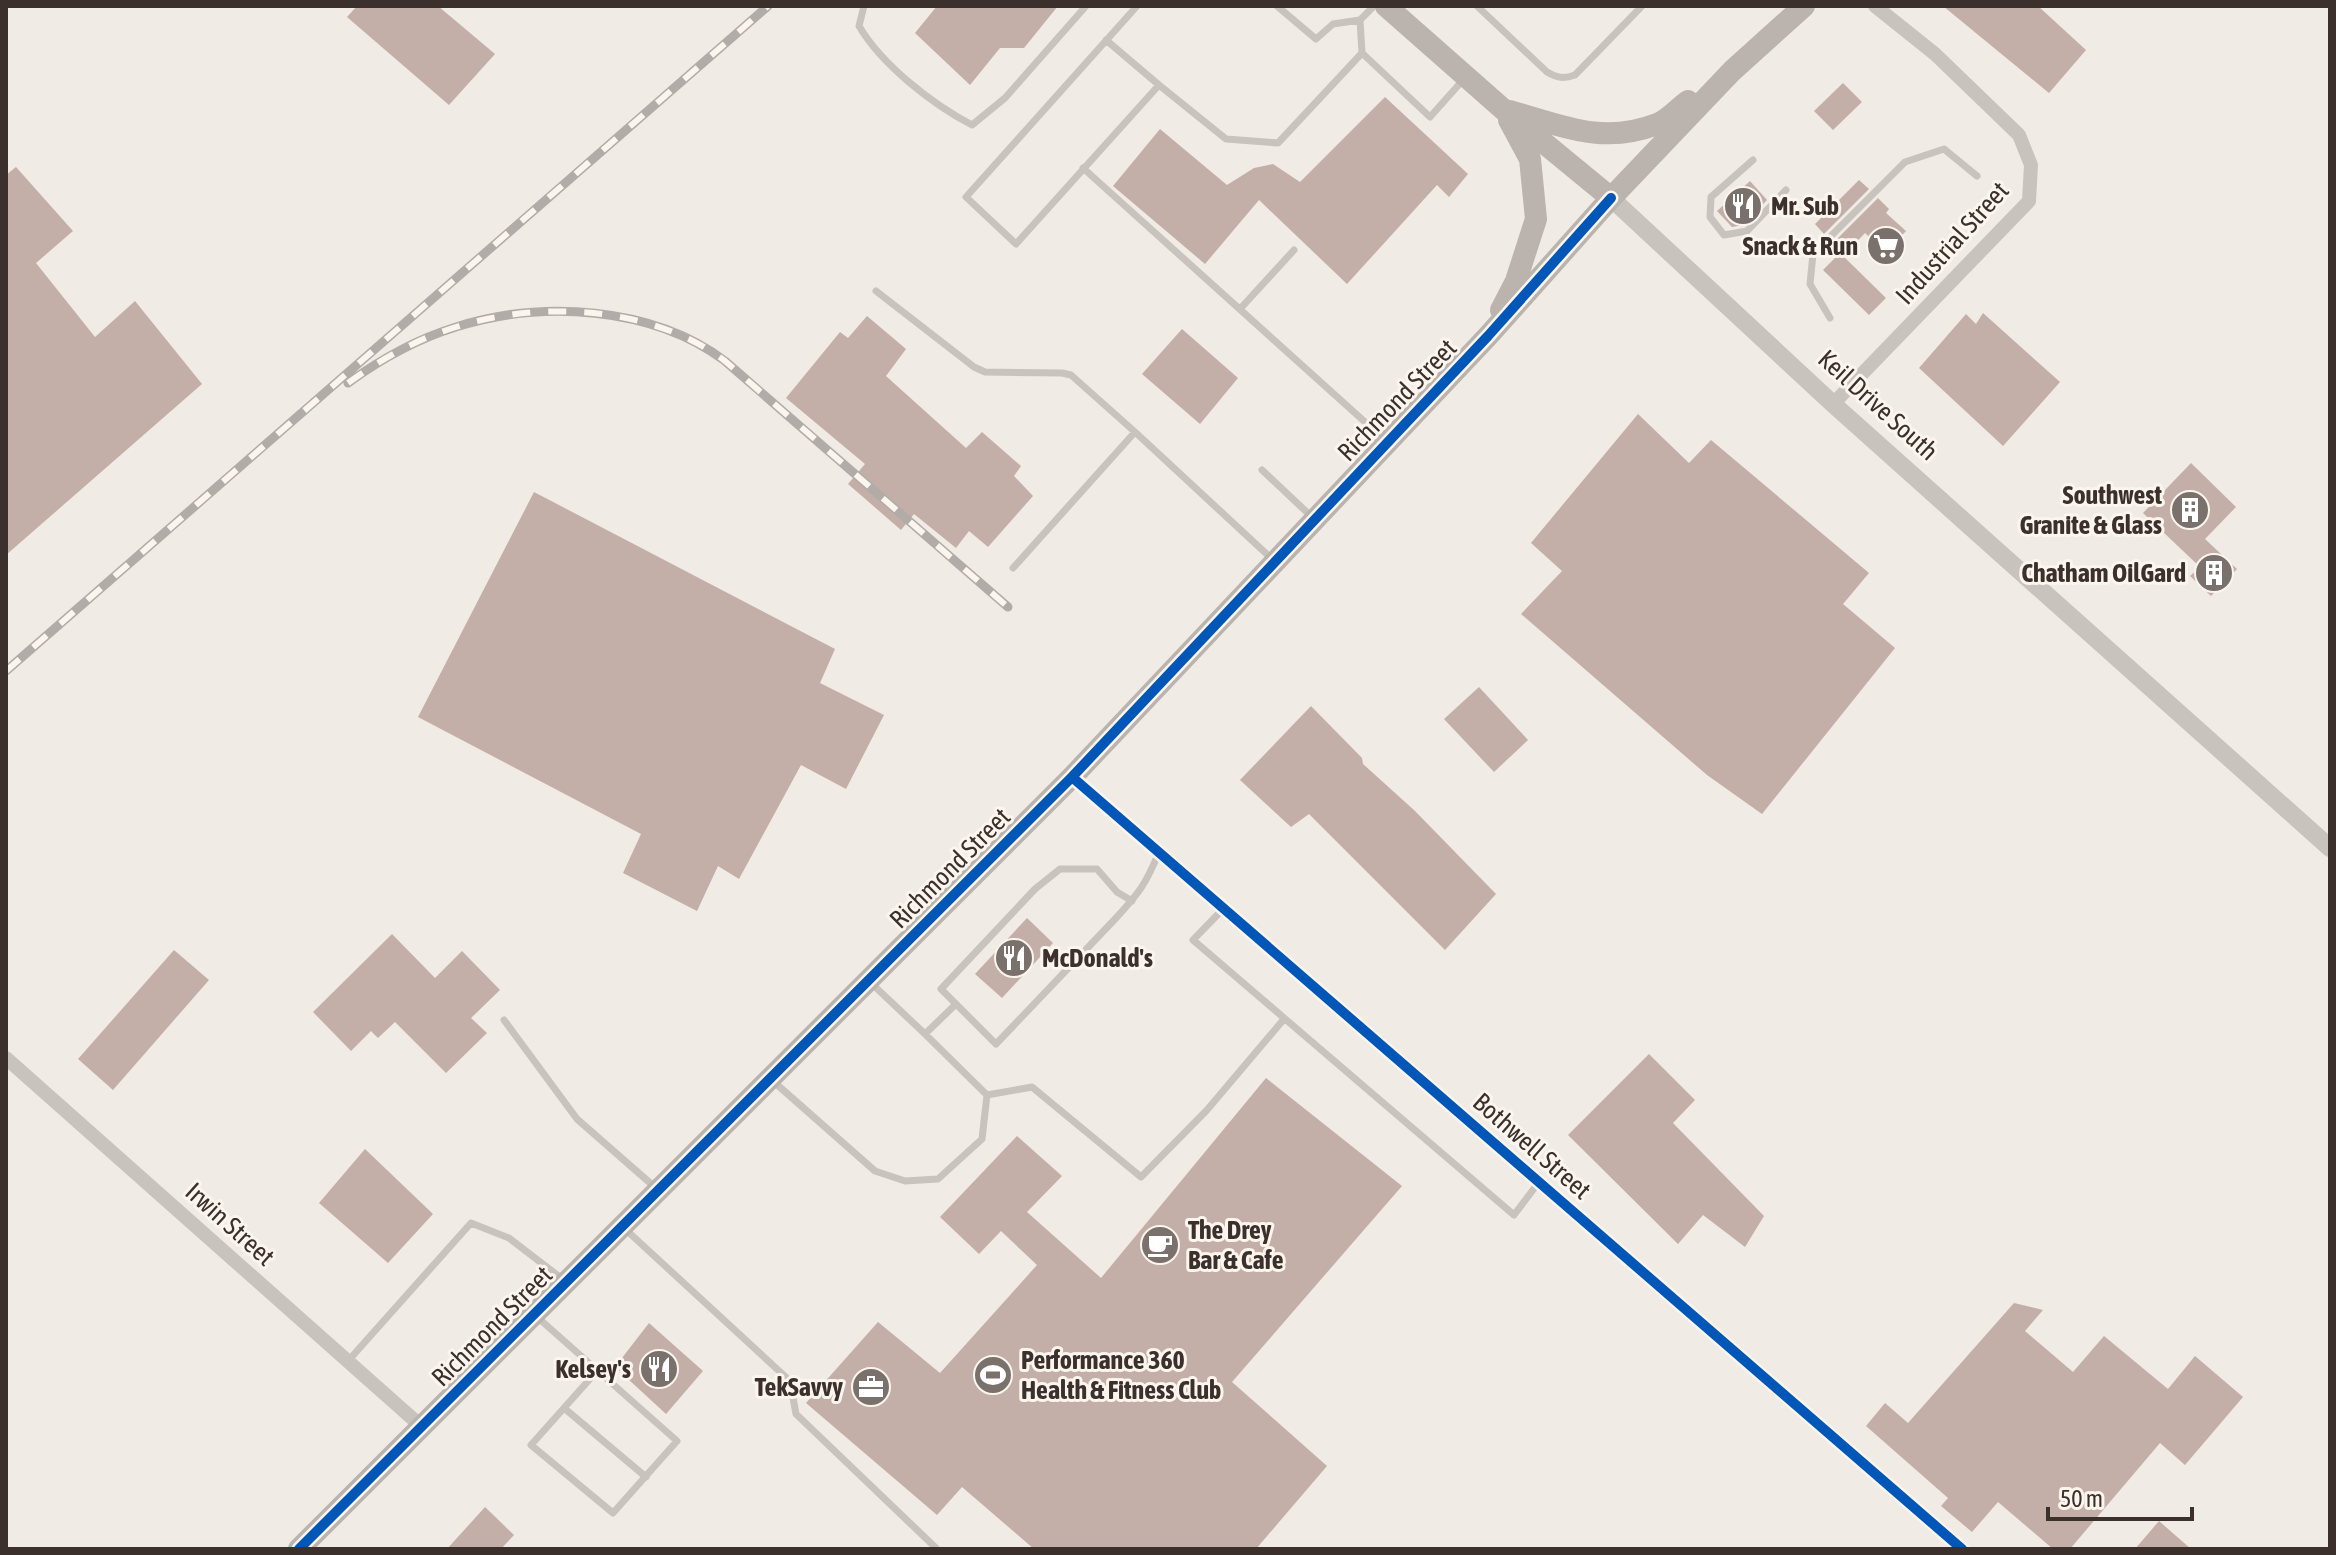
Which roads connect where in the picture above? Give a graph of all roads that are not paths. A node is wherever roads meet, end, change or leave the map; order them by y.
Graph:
1 (864, 6) edge
2 (1086, 6) edge
3 (1137, 6) edge
4 (1277, 6) edge
5 (1374, 6) edge
6 (1386, 6) edge
7 (1477, 6) edge
8 (1642, 6) edge
9 (1804, 6) edge
10 (1875, 6) edge
11 (1360, 20) junction
12 (1106, 40) junction
13 (1362, 53) junction
14 (1732, 71) junction
15 (1466, 76) junction
16 (1159, 85) junction
17 (1504, 110) junction
18 (1753, 160) dead end
19 (1083, 168) junction
20 (1977, 176) dead end
21 (1786, 190) dead end
22 (1611, 198) junction
23 (1294, 250) dead end
24 (876, 291) dead end
25 (1240, 309) junction
26 (1830, 318) dead end
27 (1488, 336) junction
28 (1833, 404) junction
29 (1135, 432) junction
30 (1387, 442) junction
31 (1262, 470) dead end
32 (1314, 519) junction
33 (1274, 561) junction
34 (1013, 568) dead end
35 (1072, 777) junction
36 (2330, 848) edge
37 (1159, 852) junction
38 (1132, 901) junction
39 (1224, 908) junction
40 (868, 981) junction
41 (956, 1004) junction
42 (1284, 1019) junction
43 (504, 1020) dead end
44 (925, 1034) junction
45 (6, 1058) edge
46 (771, 1079) junction
47 (987, 1095) junction
48 (1539, 1182) junction
49 (659, 1190) junction
50 (623, 1226) junction
51 (567, 1282) junction
52 (534, 1315) junction
53 (348, 1361) junction
54 (597, 1371) junction
55 (564, 1408) junction
56 (422, 1427) junction
57 (646, 1477) junction
58 (299, 1549) edge
59 (937, 1549) edge
60 (1962, 1549) edge

1 - 2 lane
3 - 12 lane
4 - 11 lane
5 - 11 lane
6 - 15 main road, Keil Drive South
7 - 8 lane
9 - 14 main road, Richmond Street
10 - 28 street, Industrial Street
11 - 13 lane
12 - 16 lane
12 - 19 lane
13 - 15 lane
13 - 16 lane
14 - 17 main road
14 - 22 main road, Richmond Street
15 - 17 main road, Keil Drive South
16 - 19 lane
17 - 22 main road, Keil Drive South
17 - 27 main road
18 - 21 lane
19 - 25 lane
20 - 26 lane
22 - 27 main road, Richmond Street
22 - 28 street, Keil Drive South
23 - 25 lane
24 - 29 lane
25 - 30 lane
27 - 30 main road, Richmond Street
28 - 36 street, Keil Drive South
29 - 33 lane
29 - 34 lane
30 - 32 main road, Richmond Street
31 - 32 lane
32 - 33 main road, Richmond Street
33 - 35 main road, Richmond Street
35 - 37 street, Bothwell Street
35 - 40 main road, Richmond Street
37 - 38 lane
37 - 39 street, Bothwell Street
38 - 41 lane
38 - 41 lane
39 - 42 lane
39 - 48 street, Bothwell Street
40 - 44 lane
40 - 46 main road, Richmond Street
41 - 44 lane
42 - 47 lane
42 - 48 lane
43 - 49 lane
44 - 47 lane
45 - 53 street, Irwin Street
46 - 47 lane
46 - 49 main road, Richmond Street
48 - 60 street, Bothwell Street
49 - 50 main road, Richmond Street
50 - 51 main road, Richmond Street
50 - 59 lane
51 - 52 main road, Richmond Street
51 - 53 lane
52 - 54 lane
52 - 56 main road, Richmond Street
53 - 56 street, Irwin Street
54 - 55 lane
54 - 57 lane
55 - 57 lane
55 - 57 lane
56 - 58 main road, Richmond Street

